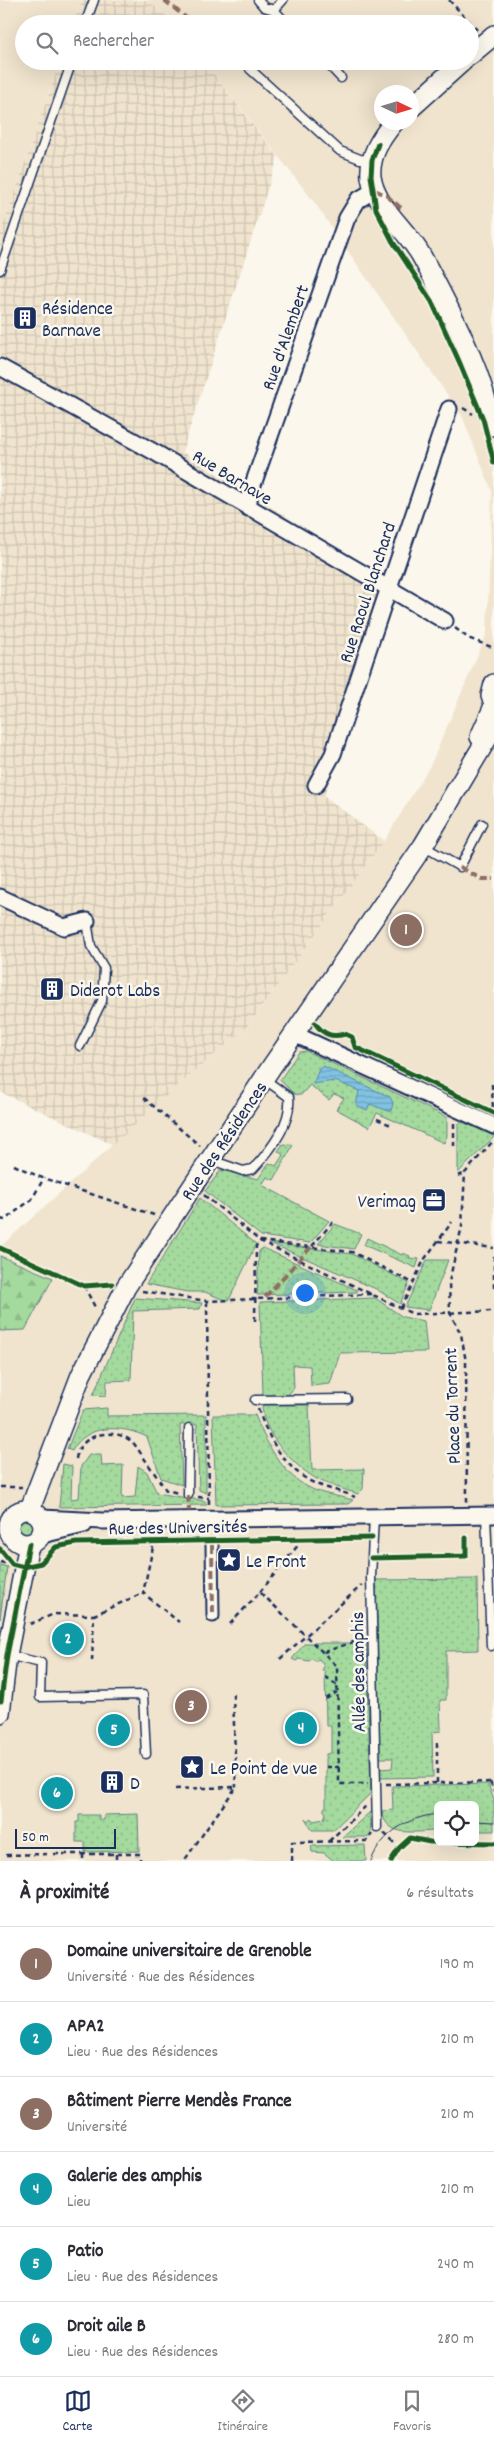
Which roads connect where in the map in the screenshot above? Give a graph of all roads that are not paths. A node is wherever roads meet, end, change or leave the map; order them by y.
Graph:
1 (94, 0) edge
2 (258, 0) edge
3 (283, 0) edge
4 (274, 10) junction
5 (88, 15) edge
6 (279, 15) edge
7 (490, 37) edge
8 (479, 47) edge
9 (69, 70) edge
10 (251, 70) edge
11 (333, 70) edge
12 (453, 70) edge
13 (341, 78) dead end
14 (419, 101) edge
15 (388, 130) edge
16 (372, 160) junction
17 (375, 190) junction
18 (0, 270) edge
19 (0, 367) edge
20 (449, 409) road end
21 (494, 426) edge
22 (248, 508) junction
23 (387, 590) junction
24 (445, 621) road end
25 (494, 684) edge
26 (494, 704) edge
27 (494, 727) edge
28 (316, 785) dead end
29 (456, 791) junction
30 (482, 824) dead end
31 (423, 846) junction
32 (0, 897) edge
33 (87, 921) joint
34 (294, 1034) junction
35 (80, 1046) dead end
36 (264, 1079) junction
37 (494, 1119) edge
38 (205, 1153) junction
39 (347, 1399) dead end
40 (255, 1400) road end
41 (188, 1428) dead end
42 (188, 1495) road end
43 (490, 1515) edge
44 (6, 1517) edge
45 (374, 1517) junction
46 (36, 1527) junction
47 (6, 1534) edge
48 (212, 1545) dead end
49 (213, 1616) dead end
50 (491, 1646) dead end
51 (7, 1655) junction
52 (0, 1705) edge
53 (146, 1754) dead end
54 (377, 1827) road end

1 - 5 lane
2 - 4 lane
3 - 4 lane
4 - 6 lane
7 - 8 street
9 - 18 lane
10 - 16 lane
11 - 13 lane
12 - 14 street
15 - 16 street
16 - 17 street
17 - 21 street
17 - 22 street, Rue d'Alembert
19 - 22 street, Rue Barnave
20 - 23 street, Rue Raoul Blanchard
22 - 23 street, Rue Barnave
23 - 24 street, Rue Barnave
23 - 28 street, Rue Raoul Blanchard
25 - 26 street
26 - 29 street, Rue des Résidences
27 - 29 street, Rue des Résidences
29 - 31 street, Rue des Résidences
30 - 31 lane
31 - 34 street, Rue des Résidences
32 - 33 street
33 - 35 lane
34 - 36 street, Rue des Résidences
34 - 37 street
36 - 38 street, Rue des Résidences
36 - 38 lane
38 - 46 street, Rue des Résidences
39 - 40 lane
41 - 42 lane
43 - 45 street, Rue des Universités
43 - 50 lane
44 - 46 street
44 - 47 street
45 - 46 street, Rue des Universités
45 - 54 lane, Allée des amphis
46 - 47 street
46 - 51 street, Rue des Résidences
48 - 49 street
51 - 52 street, Rue des Résidences
51 - 53 lane

